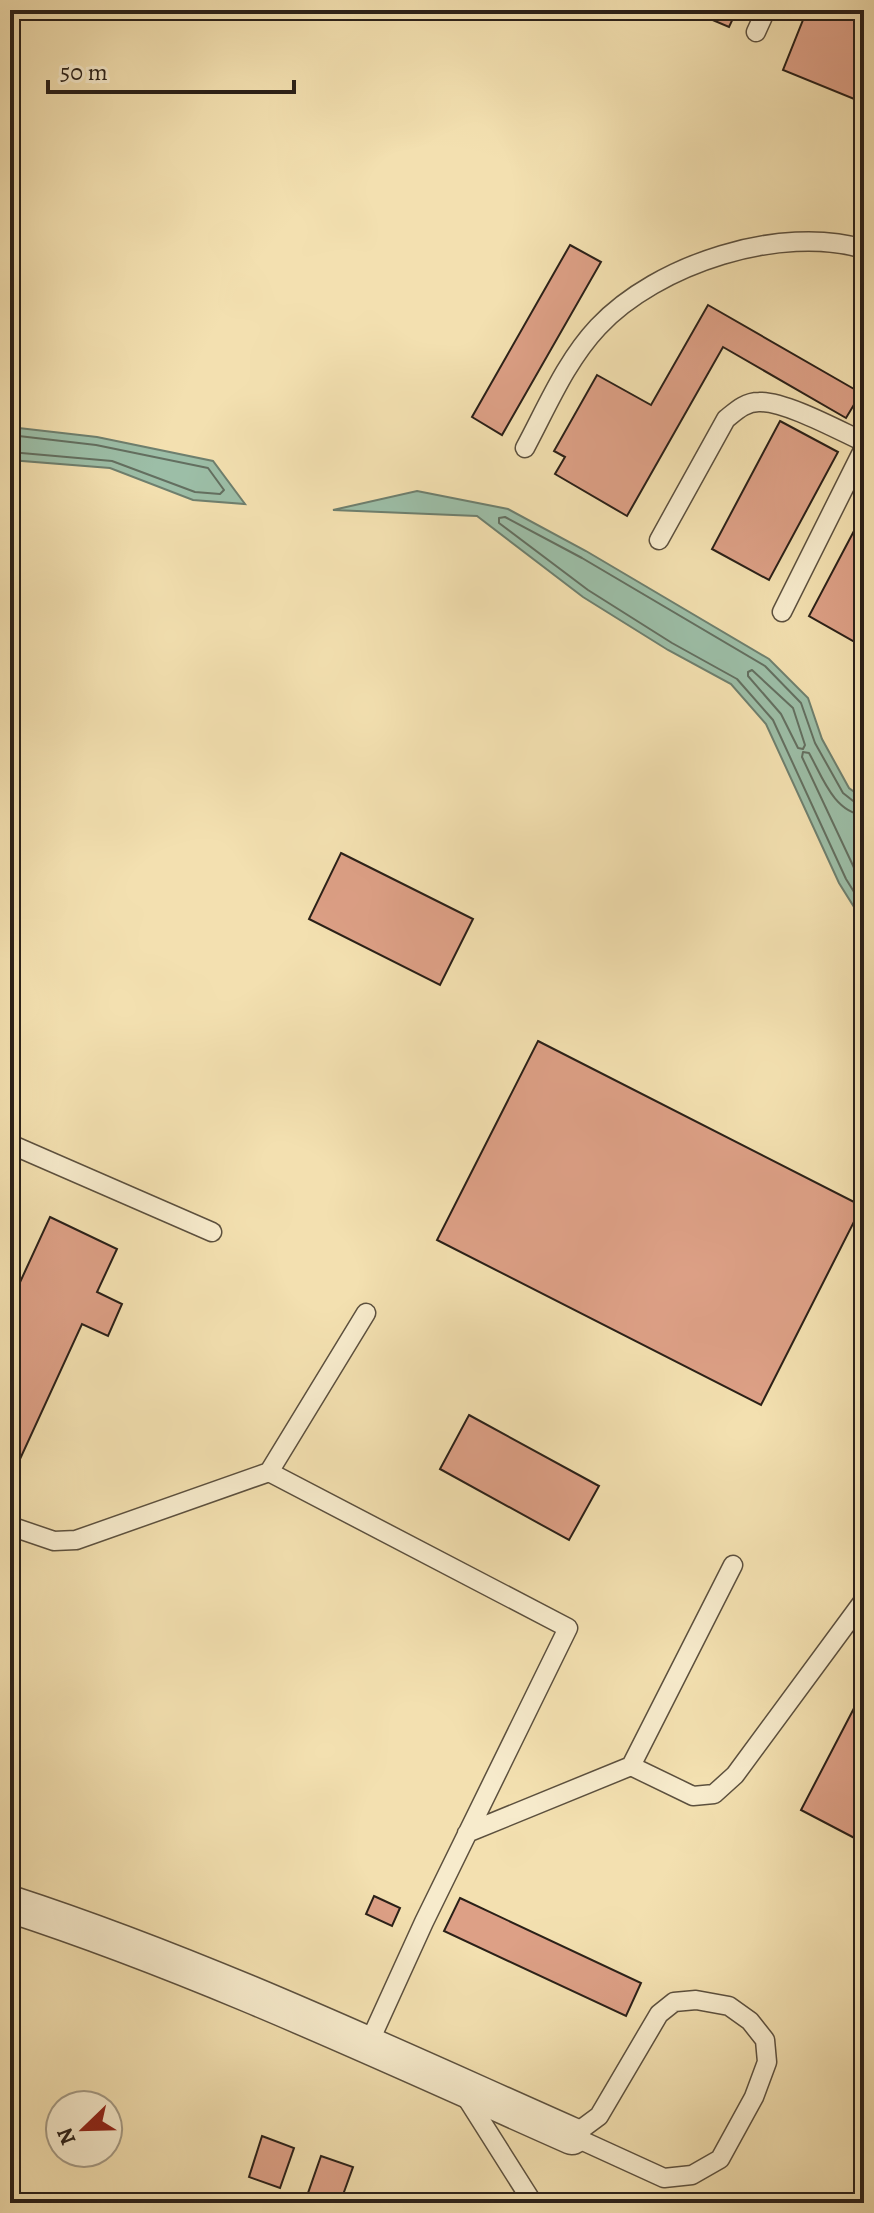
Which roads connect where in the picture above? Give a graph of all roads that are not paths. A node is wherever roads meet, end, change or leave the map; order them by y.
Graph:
1 (766, 10) edge
2 (756, 32) dead end
3 (864, 249) edge
4 (864, 442) edge
5 (525, 448) dead end
6 (864, 448) edge
7 (659, 540) dead end
8 (782, 612) dead end
9 (10, 1144) edge
10 (212, 1232) dead end
11 (366, 1313) dead end
12 (269, 1472) junction
13 (10, 1526) edge
14 (733, 1565) dead end
15 (864, 1600) edge
16 (631, 1766) junction
17 (467, 1833) junction
18 (10, 1904) edge
19 (368, 2045) junction
20 (458, 2085) junction
21 (572, 2136) junction
22 (533, 2203) edge

1 - 2 lane
3 - 5 lane
4 - 7 lane
6 - 8 lane
9 - 10 lane
11 - 12 lane
12 - 13 lane
12 - 17 lane
14 - 16 lane
15 - 16 lane
16 - 17 lane
17 - 19 lane
18 - 19 street
19 - 20 street
20 - 21 street
20 - 22 lane
21 - 21 lane

